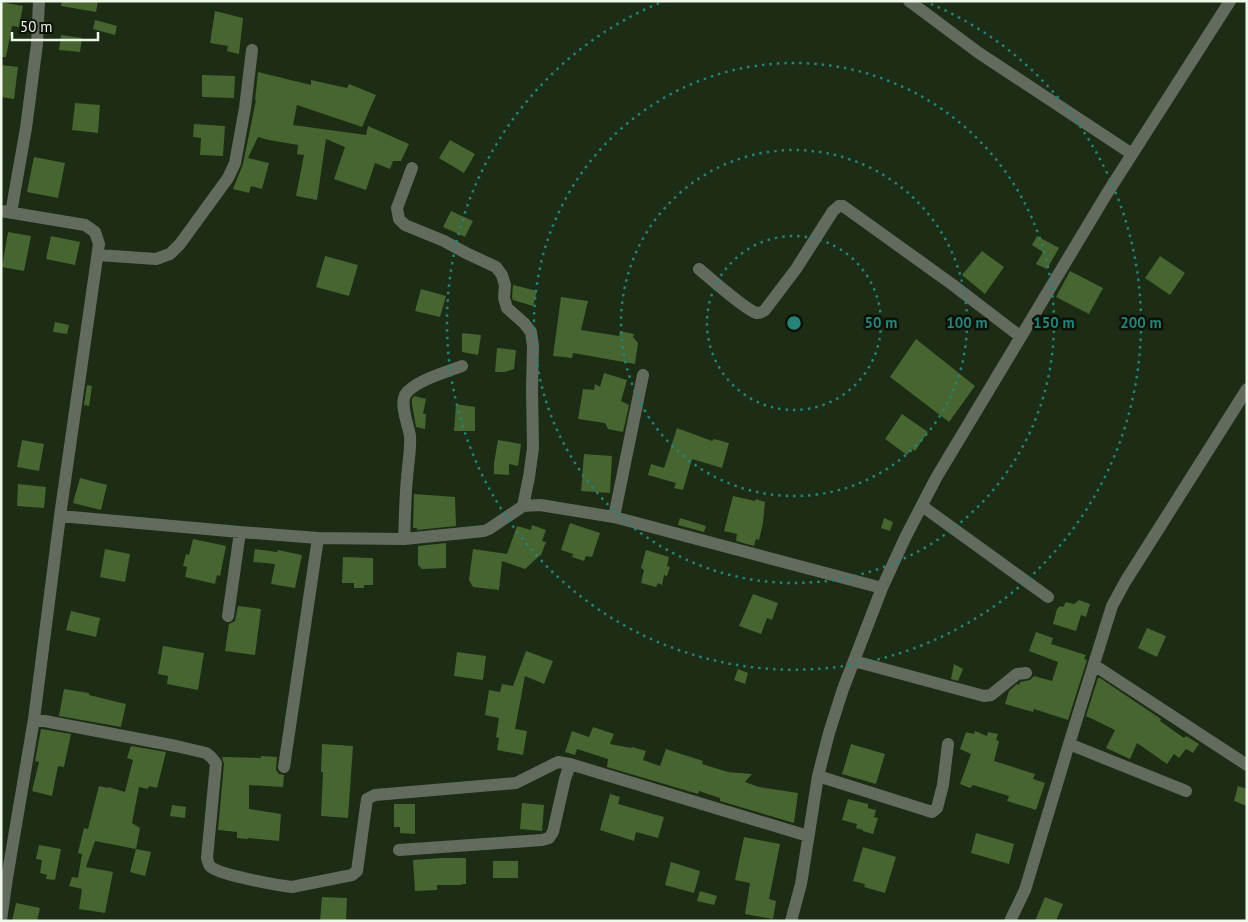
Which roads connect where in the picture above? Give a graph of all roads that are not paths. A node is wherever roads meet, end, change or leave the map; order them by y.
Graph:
1 (39, 1) edge
2 (909, 1) edge
3 (1230, 1) edge
4 (252, 50) dead end
5 (1132, 154) junction
6 (412, 168) dead end
7 (6, 212) edge
8 (98, 255) junction
9 (699, 269) dead end
10 (1021, 337) junction
11 (462, 366) dead end
12 (643, 375) dead end
13 (1247, 390) edge
14 (523, 506) junction
15 (922, 506) junction
16 (60, 516) junction
17 (614, 517) junction
18 (240, 532) junction
19 (318, 538) junction
20 (404, 539) junction
21 (882, 588) junction
22 (1048, 597) dead end
23 (228, 616) dead end
24 (854, 661) junction
25 (1094, 664) junction
26 (1026, 673) dead end
27 (34, 719) junction
28 (948, 744) dead end
29 (1069, 744) junction
30 (570, 764) junction
31 (1247, 765) edge
32 (284, 768) dead end
33 (818, 776) junction
34 (1186, 790) dead end
35 (808, 836) junction
36 (399, 850) dead end
37 (4, 877) edge
38 (1, 920) edge
39 (791, 921) edge
40 (1010, 921) edge

1 - 7 street
2 - 5 street
3 - 5 street
4 - 8 street
5 - 10 street
6 - 14 street
7 - 8 street
8 - 16 street
9 - 10 street
10 - 15 street
11 - 20 street
12 - 17 street
13 - 25 street
14 - 17 street
14 - 20 street
15 - 21 street
15 - 22 street
16 - 18 street
16 - 27 street
17 - 21 street
18 - 19 street
18 - 23 street
19 - 20 street
19 - 32 street
21 - 24 street
24 - 26 street
24 - 33 street
25 - 29 street
25 - 31 street
27 - 30 street
27 - 37 street
28 - 33 street
29 - 34 street
29 - 40 street
30 - 35 street
30 - 36 street
33 - 35 street
35 - 39 street
37 - 38 street

